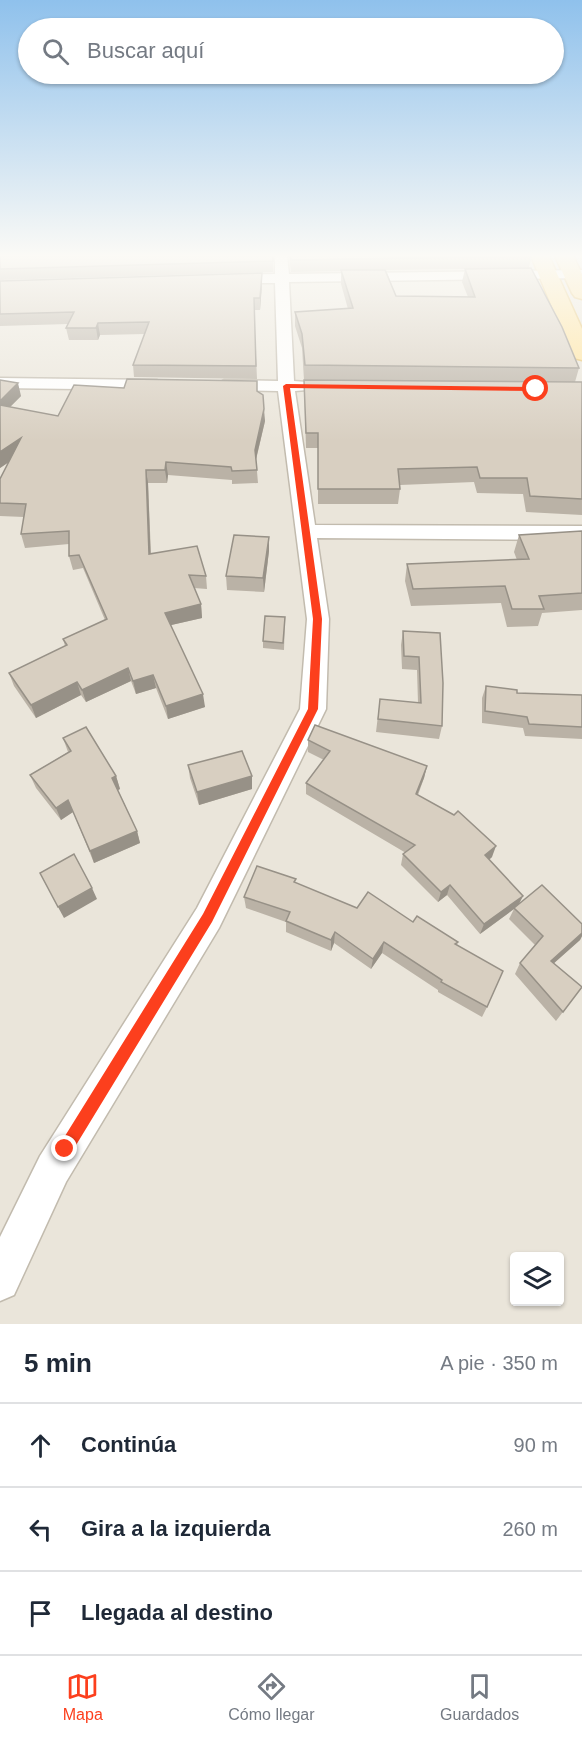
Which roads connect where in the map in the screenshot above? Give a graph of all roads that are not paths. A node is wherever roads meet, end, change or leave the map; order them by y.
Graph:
1 (284, 318) edge
2 (567, 318) edge
3 (582, 352) edge
4 (0, 383) edge
5 (179, 385) edge
6 (203, 385) edge
7 (286, 386) junction
8 (322, 386) edge
9 (306, 531) junction
10 (582, 533) edge
11 (0, 1281) edge

1 - 7 street
2 - 3 main road
4 - 5 street
6 - 7 street
7 - 8 street
7 - 9 street
9 - 10 street
9 - 11 street

